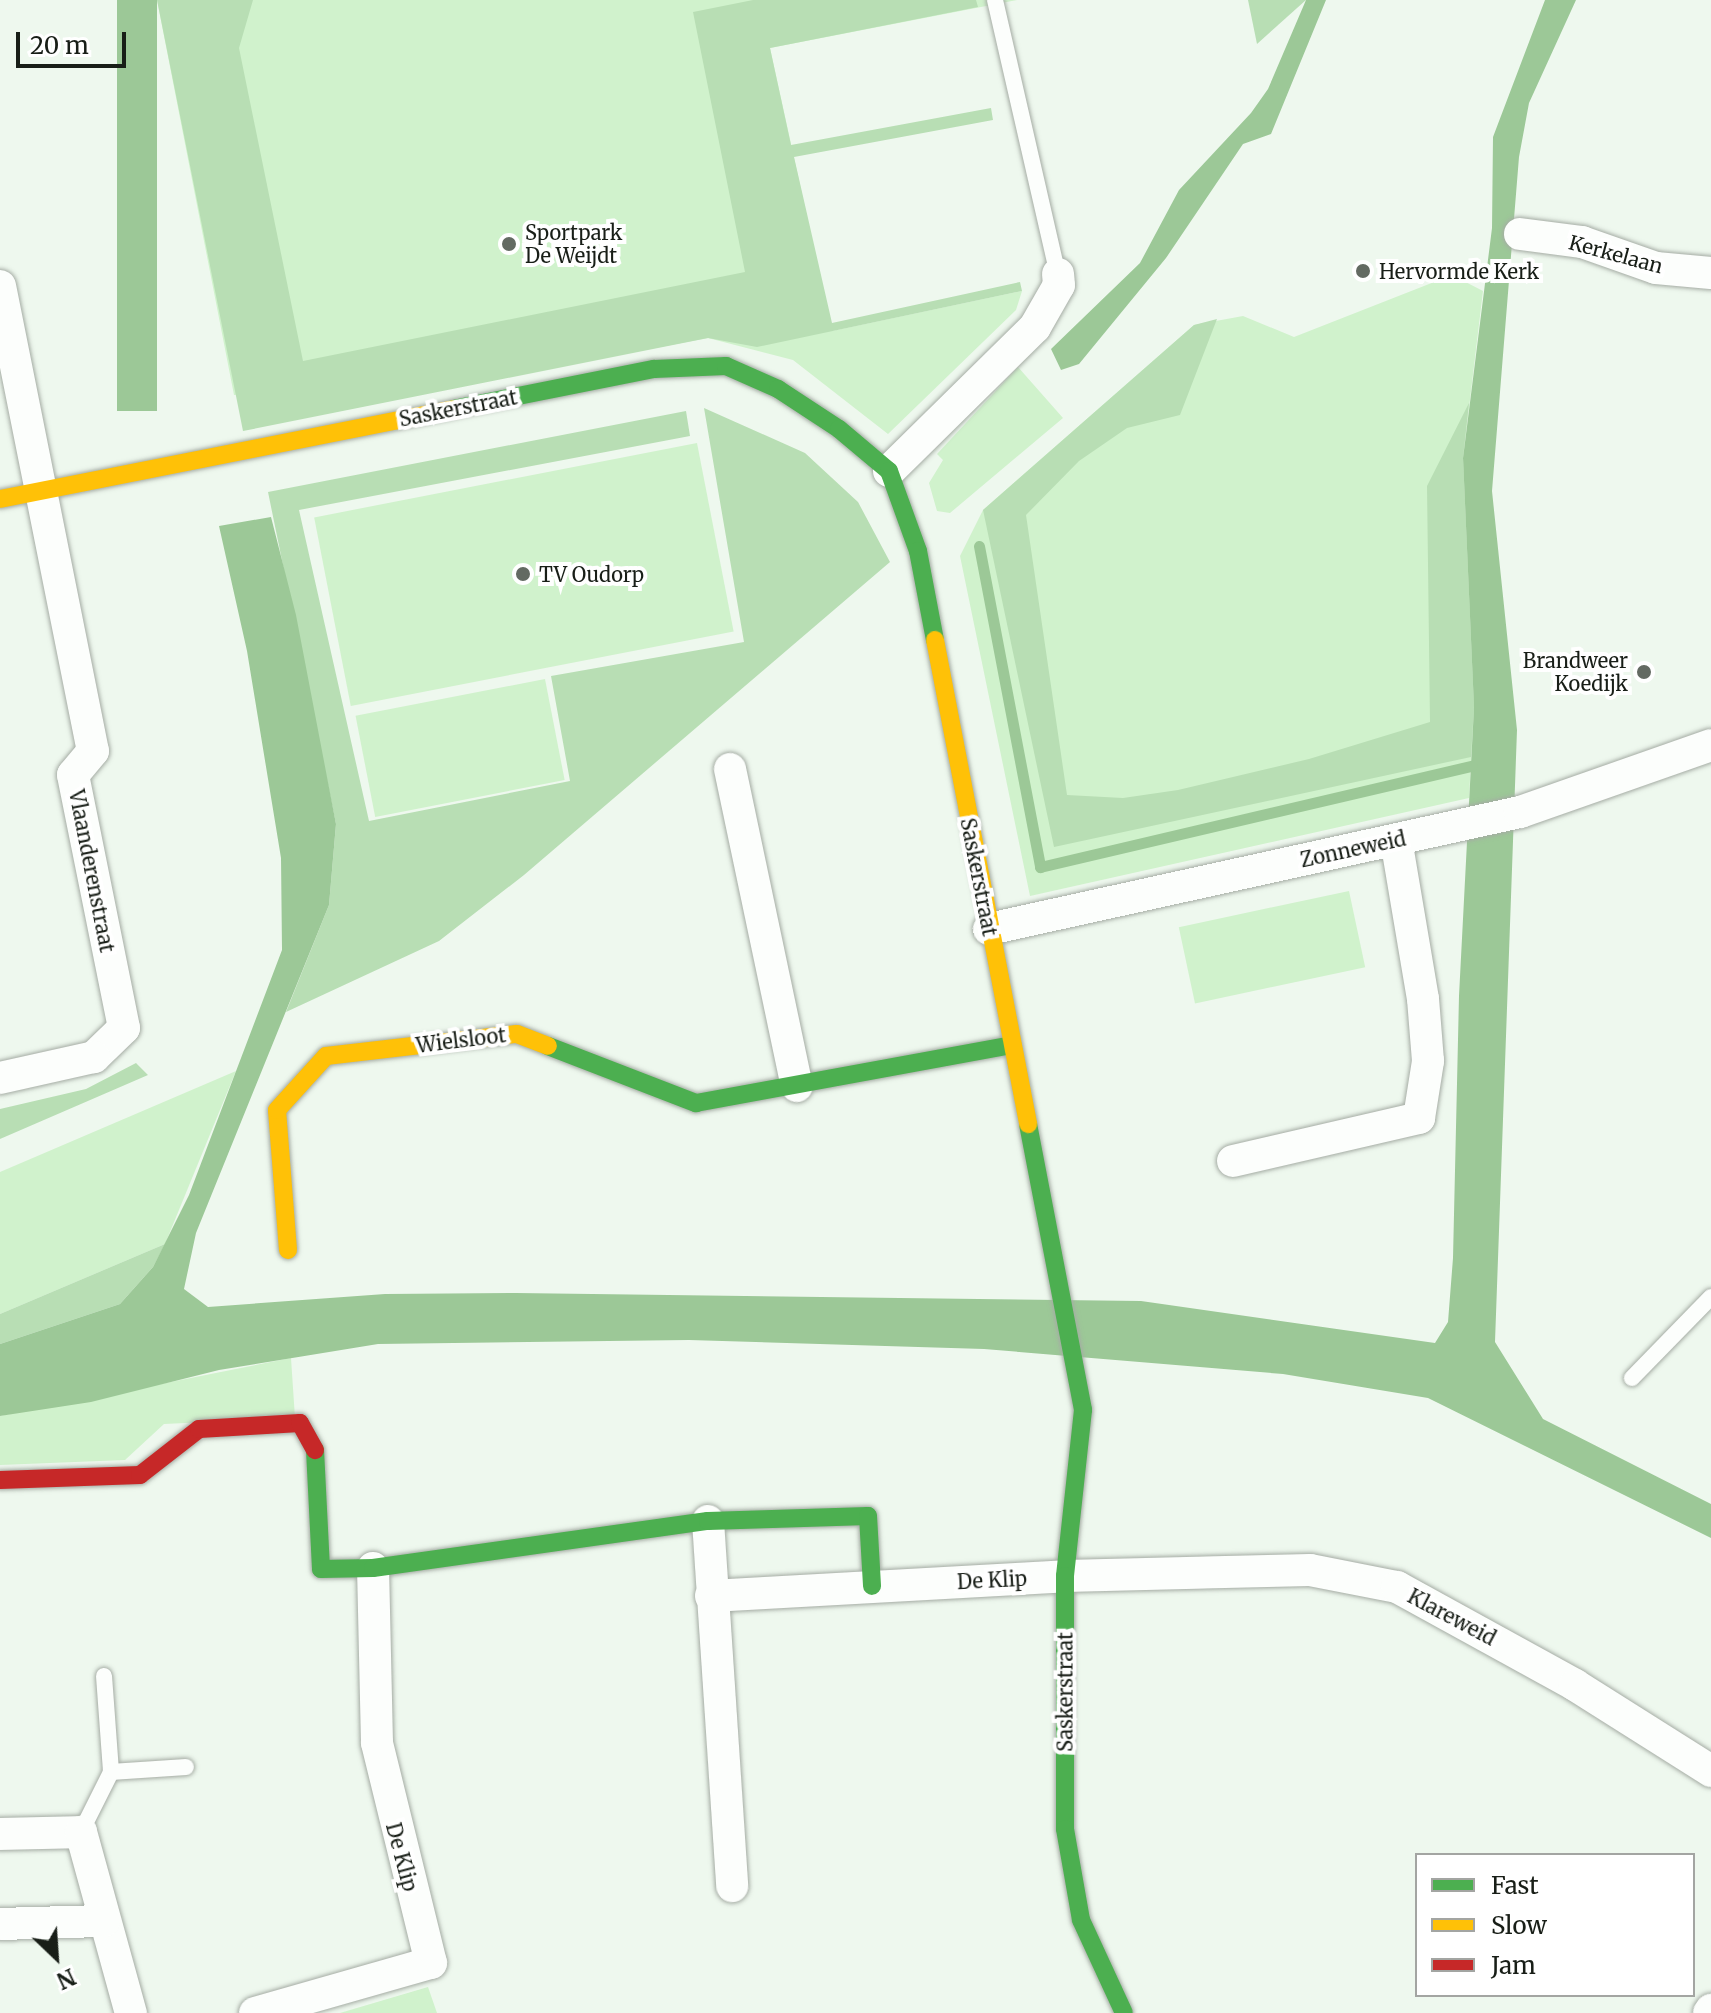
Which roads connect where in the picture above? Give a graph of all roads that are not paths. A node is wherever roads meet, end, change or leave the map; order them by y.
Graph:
1 (995, 0) edge
2 (1520, 234) dead end
3 (1711, 273) edge
4 (1058, 274) joint
5 (0, 286) edge
6 (889, 471) junction
7 (42, 491) junction
8 (0, 499) edge
9 (1711, 745) edge
10 (730, 769) dead end
11 (1396, 840) junction
12 (989, 929) junction
13 (1011, 1045) junction
14 (0, 1078) edge
15 (797, 1086) junction
16 (1233, 1161) dead end
17 (288, 1250) dead end
18 (1711, 1297) edge
19 (1632, 1378) dead end
20 (0, 1480) edge
21 (708, 1521) junction
22 (373, 1568) junction
23 (1065, 1576) junction
24 (872, 1586) junction
25 (711, 1596) junction
26 (104, 1676) dead end
27 (186, 1767) dead end
28 (1711, 1771) edge
29 (111, 1772) junction
30 (81, 1832) junction
31 (0, 1834) edge
32 (732, 1886) dead end
33 (104, 1921) junction
34 (0, 1924) edge
35 (131, 2013) edge
36 (255, 2013) edge
37 (1124, 2013) edge

1 - 4 lane
2 - 3 street, Kerkelaan
4 - 6 street
5 - 7 street
6 - 7 street, Saskerstraat
6 - 12 street, Saskerstraat
7 - 8 street, Saskerstraat
7 - 14 street, Vlaanderenstraat
9 - 11 street, Zonneweid
10 - 15 street
11 - 12 street, Zonneweid
11 - 16 street
12 - 13 street, Saskerstraat
13 - 15 street, Wielsloot
13 - 23 street, Saskerstraat
15 - 17 street, Wielsloot
18 - 19 lane
20 - 22 street
21 - 22 street
21 - 24 street
21 - 25 street
22 - 36 street, De Klip
23 - 24 street, De Klip
23 - 28 street, Klareweid
23 - 37 street, Saskerstraat
24 - 25 street, De Klip
25 - 32 street
26 - 29 lane
27 - 29 lane
29 - 30 lane
30 - 31 street
30 - 33 street
33 - 34 street
33 - 35 street

